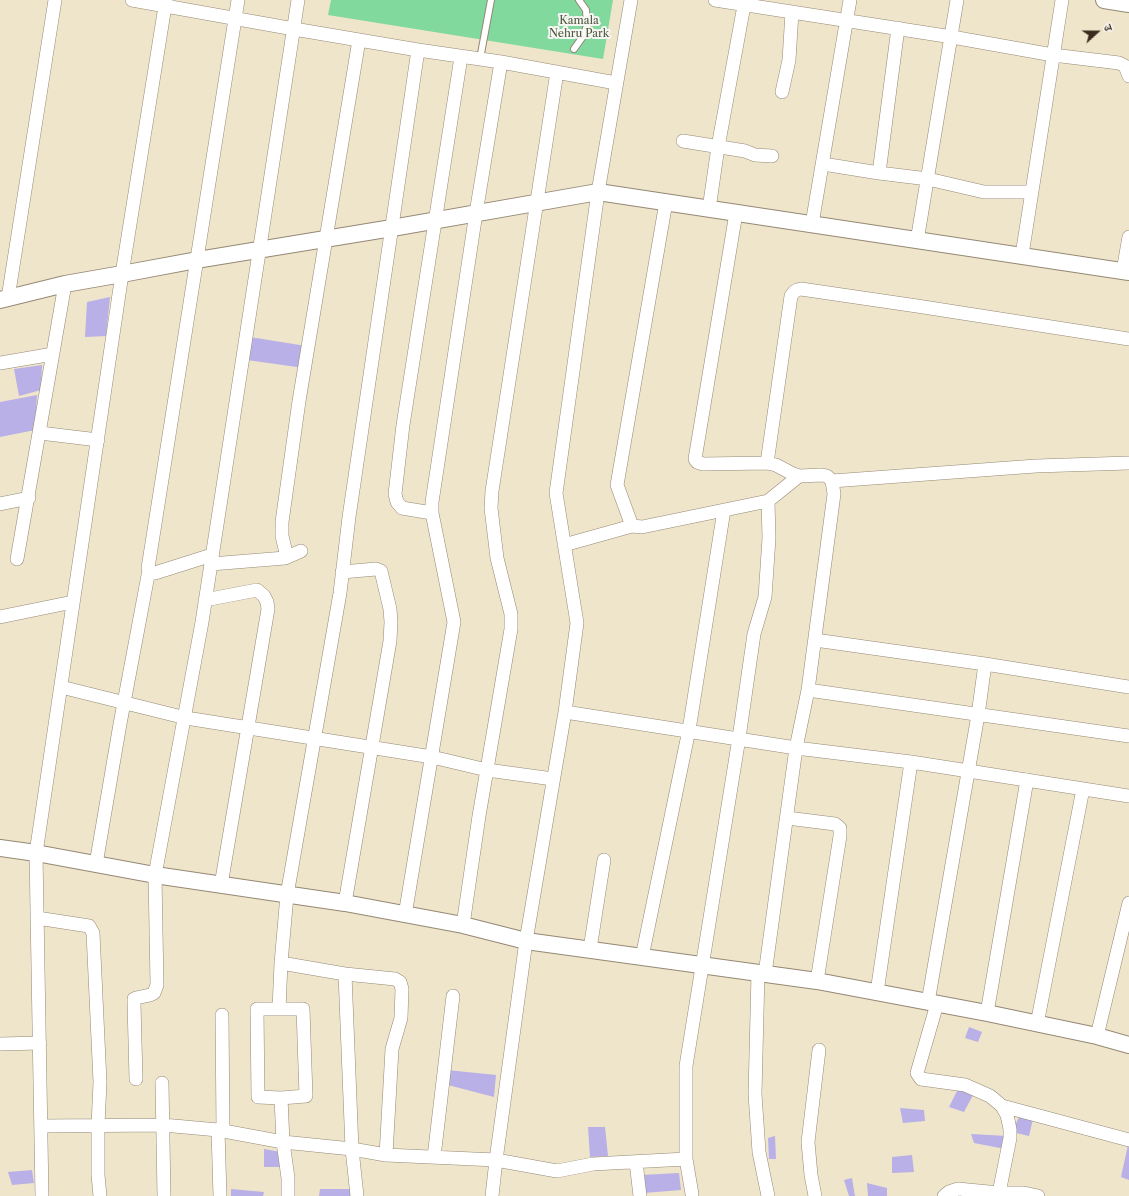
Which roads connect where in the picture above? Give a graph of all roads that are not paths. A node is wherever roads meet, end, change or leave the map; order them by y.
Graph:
1 (54, 0) edge
2 (132, 0) edge
3 (238, 0) edge
4 (298, 0) edge
5 (491, 0) edge
6 (579, 0) edge
7 (631, 0) edge
8 (715, 0) edge
9 (850, 0) edge
10 (957, 0) edge
11 (1062, 0) edge
12 (1104, 0) edge
13 (744, 2) edge
14 (166, 3) edge
15 (1129, 4) edge
16 (792, 12) junction
17 (235, 18) junction
18 (847, 20) junction
19 (898, 28) junction
20 (294, 29) junction
21 (952, 37) junction
22 (359, 40) junction
23 (574, 49) dead end
24 (418, 50) junction
25 (1054, 55) junction
26 (461, 57) junction
27 (480, 59) junction
28 (501, 62) junction
29 (557, 72) junction
30 (1129, 76) edge
31 (616, 83) junction
32 (782, 92) dead end
33 (683, 141) dead end
34 (718, 147) junction
35 (772, 156) dead end
36 (823, 164) junction
37 (879, 173) junction
38 (928, 179) junction
39 (598, 192) junction
40 (1032, 192) junction
41 (666, 202) junction
42 (537, 203) junction
43 (709, 209) junction
44 (476, 213) junction
45 (736, 213) junction
46 (435, 220) junction
47 (812, 224) junction
48 (392, 228) junction
49 (1129, 237) edge
50 (327, 239) junction
51 (917, 241) junction
52 (259, 250) junction
53 (1022, 255) junction
54 (197, 260) junction
55 (1126, 272) edge
56 (122, 274) junction
57 (65, 284) junction
58 (4, 299) edge
59 (1129, 338) edge
60 (53, 354) junction
61 (0, 363) edge
62 (40, 433) junction
63 (98, 440) junction
64 (767, 463) junction
65 (1129, 463) edge
66 (799, 476) junction
67 (832, 481) junction
68 (29, 498) junction
69 (768, 501) junction
70 (0, 504) edge
71 (724, 510) junction
72 (432, 514) junction
73 (632, 526) junction
74 (564, 545) junction
75 (301, 551) dead end
76 (287, 557) junction
77 (17, 559) dead end
78 (211, 560) junction
79 (149, 570) junction
80 (342, 572) junction
81 (205, 600) junction
82 (74, 602) junction
83 (0, 617) edge
84 (815, 640) junction
85 (985, 664) junction
86 (61, 687) junction
87 (1129, 687) edge
88 (808, 690) junction
89 (124, 702) junction
90 (565, 712) junction
91 (978, 715) junction
92 (184, 717) junction
93 (248, 728) junction
94 (689, 730) junction
95 (1129, 736) edge
96 (314, 738) junction
97 (739, 738) junction
98 (371, 748) junction
99 (796, 748) junction
100 (432, 757) junction
101 (911, 762) junction
102 (487, 770) junction
103 (968, 771) junction
104 (553, 779) junction
105 (1027, 780) junction
106 (1083, 789) junction
107 (1129, 796) edge
108 (787, 818) junction
109 (0, 848) edge
110 (36, 853) junction
111 (604, 860) dead end
112 (96, 864) junction
113 (156, 875) junction
114 (221, 885) junction
115 (287, 895) junction
116 (344, 903) junction
117 (1129, 904) edge
118 (406, 915) junction
119 (37, 918) junction
120 (462, 926) junction
121 (526, 941) junction
122 (590, 950) junction
123 (642, 957) junction
124 (281, 963) junction
125 (702, 965) junction
126 (761, 973) junction
127 (345, 974) junction
128 (817, 981) junction
129 (877, 992) junction
130 (453, 996) dead end
131 (933, 1003) junction
132 (279, 1009) junction
133 (987, 1013) junction
134 (222, 1015) dead end
135 (1037, 1024) junction
136 (1097, 1036) junction
137 (40, 1043) junction
138 (0, 1044) edge
139 (1129, 1045) edge
140 (819, 1050) dead end
141 (136, 1079) dead end
142 (162, 1083) dead end
143 (281, 1098) junction
144 (1002, 1106) junction
145 (163, 1125) junction
146 (41, 1126) junction
147 (98, 1126) junction
148 (221, 1131) junction
149 (1129, 1140) edge
150 (282, 1142) junction
151 (352, 1149) junction
152 (386, 1155) junction
153 (434, 1157) junction
154 (686, 1159) junction
155 (496, 1160) junction
156 (636, 1162) junction
157 (999, 1193) junction
158 (692, 1194) dead end
159 (42, 1196) edge
160 (100, 1196) edge
161 (164, 1196) edge
162 (220, 1196) edge
163 (288, 1196) edge
164 (357, 1196) edge
165 (492, 1196) edge
166 (640, 1196) edge
167 (768, 1196) edge
168 (815, 1196) edge
169 (944, 1196) edge
170 (1036, 1196) edge

1 - 58 street
2 - 14 street
3 - 17 street
4 - 20 street
5 - 27 lane
6 - 23 lane
7 - 31 street
8 - 13 street
9 - 18 street
10 - 21 street
11 - 25 street
12 - 15 street
13 - 16 street
13 - 34 street
14 - 17 street
14 - 56 street
16 - 18 street
16 - 32 street
17 - 20 street
17 - 54 street
18 - 19 street
18 - 36 street
19 - 21 street
19 - 37 street
20 - 22 street
20 - 52 street
21 - 25 street
21 - 38 street
22 - 24 street
22 - 50 street
24 - 26 street
24 - 48 street
25 - 30 street
25 - 40 street
26 - 27 street
26 - 46 street
27 - 28 street
28 - 29 street
28 - 44 street
29 - 31 street
29 - 42 street
31 - 39 street
33 - 34 street
34 - 35 street
34 - 43 street
36 - 37 street
36 - 47 street
37 - 38 street
38 - 40 street
38 - 51 street
39 - 41 street
39 - 42 street
39 - 74 street
40 - 53 street
41 - 43 street
41 - 73 street
42 - 44 street
42 - 102 street
43 - 45 street
44 - 46 street
44 - 72 street
45 - 47 street
45 - 64 street
46 - 48 street
46 - 72 street
47 - 51 street
48 - 50 street
48 - 80 street
49 - 55 street
50 - 52 street
50 - 76 street
51 - 53 street
52 - 54 street
52 - 78 street
53 - 55 street
54 - 56 street
54 - 79 street
56 - 57 street
56 - 63 street
57 - 58 street
57 - 60 street
59 - 64 street
60 - 61 street
60 - 62 street
62 - 63 street
62 - 68 street
63 - 82 street
64 - 66 street
65 - 67 street
66 - 67 street
66 - 69 street
67 - 84 street
68 - 70 street
68 - 77 street
69 - 71 street
69 - 97 street
71 - 73 street
71 - 94 street
72 - 100 street
73 - 74 street
74 - 90 street
75 - 76 street
76 - 78 street
78 - 79 street
78 - 81 street
79 - 89 street
80 - 96 street
80 - 98 street
81 - 92 street
81 - 93 street
82 - 83 street
82 - 86 street
84 - 85 street
84 - 88 street
85 - 87 street
85 - 91 street
86 - 89 street
86 - 110 street
88 - 91 street
88 - 99 street
89 - 92 street
89 - 112 street
90 - 94 street
90 - 104 street
91 - 95 street
91 - 103 street
92 - 93 street
92 - 113 street
93 - 96 street
93 - 114 street
94 - 97 street
94 - 123 street
96 - 98 street
96 - 115 street
97 - 99 street
97 - 125 street
98 - 100 street
98 - 116 street
99 - 101 street
99 - 108 street
100 - 102 street
100 - 118 street
101 - 103 street
101 - 129 street
102 - 104 street
102 - 120 street
103 - 105 street
103 - 131 street
104 - 121 street
105 - 106 street
105 - 133 street
106 - 107 street
106 - 135 street
108 - 126 street
108 - 128 street
109 - 110 street
110 - 112 street
110 - 119 street
111 - 122 street
112 - 113 street
113 - 114 street
113 - 141 street
114 - 115 street
115 - 116 street
115 - 124 street
116 - 118 street
117 - 136 street
118 - 120 street
119 - 137 street
119 - 147 street
120 - 121 street
121 - 122 street
121 - 155 street
122 - 123 street
123 - 125 street
124 - 127 street
124 - 132 street
125 - 126 street
125 - 154 street
126 - 128 street
126 - 167 street
127 - 151 street
127 - 152 street
128 - 129 street
129 - 131 street
130 - 153 street
131 - 133 street
131 - 144 street
132 - 143 street
132 - 143 street
133 - 135 street
134 - 148 street
135 - 136 street
136 - 139 street
137 - 138 street
137 - 146 street
140 - 168 street
142 - 145 street
143 - 150 street
144 - 149 street
144 - 157 street
145 - 147 street
145 - 148 street
145 - 161 street
146 - 147 street
146 - 159 street
147 - 160 street
148 - 150 street
148 - 162 street
150 - 151 street
150 - 163 street
151 - 152 street
151 - 164 street
152 - 153 street
153 - 155 street
154 - 156 street
154 - 158 street
155 - 156 street
155 - 165 street
156 - 166 street
157 - 169 street
157 - 170 street

